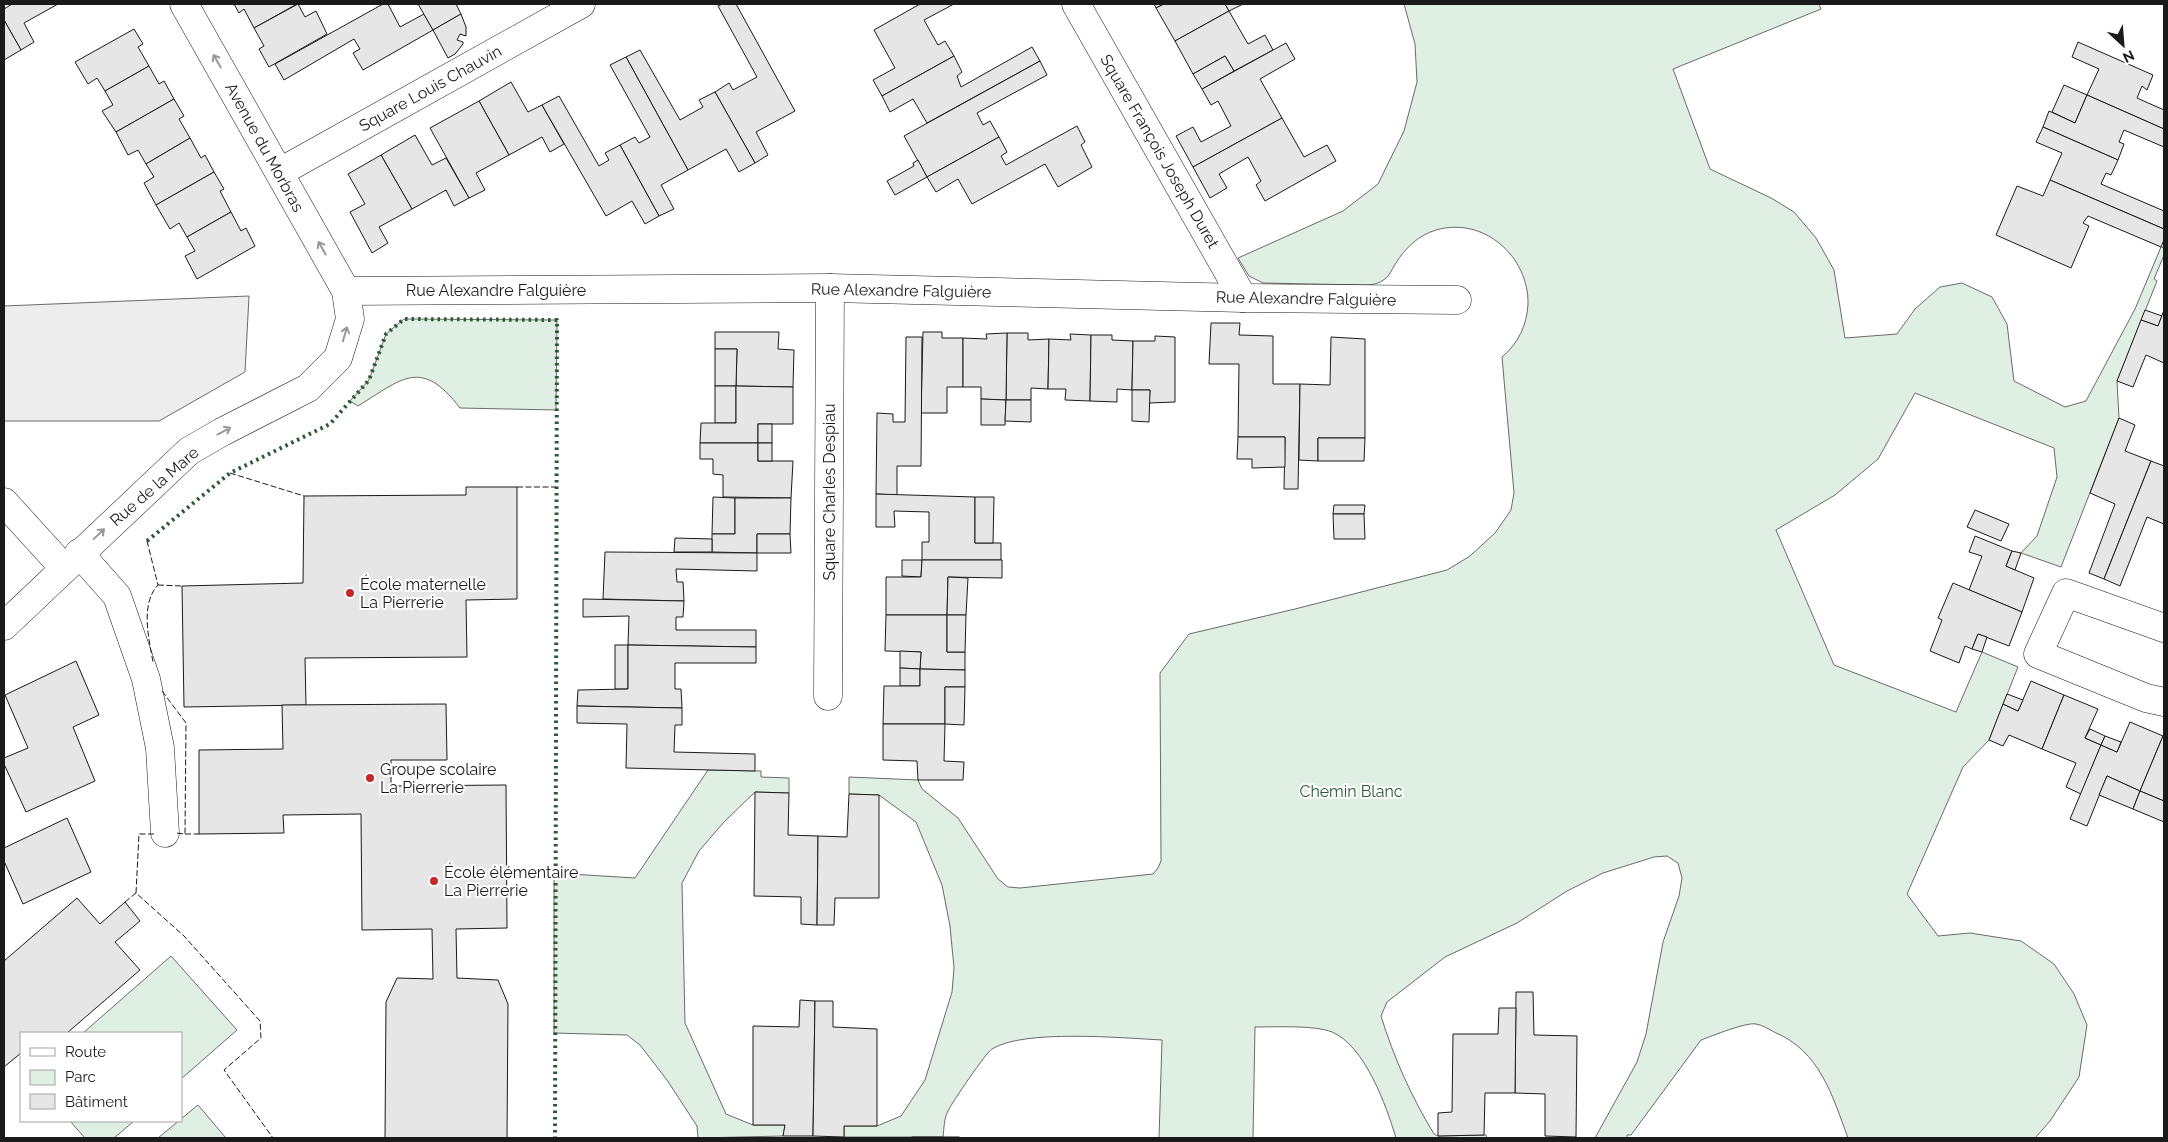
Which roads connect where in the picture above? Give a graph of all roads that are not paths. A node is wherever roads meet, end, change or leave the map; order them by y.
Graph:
1 (184, 4) edge
2 (581, 4) edge
3 (1076, 4) edge
4 (280, 172) junction
5 (830, 288) junction
6 (346, 291) junction
7 (1243, 298) junction
8 (1456, 300) dead end
9 (4, 502) edge
10 (71, 560) junction
11 (4, 626) edge
12 (2164, 628) edge
13 (828, 696) dead end
14 (2164, 702) edge
15 (165, 833) dead end

4 -> 1 street, Avenue du Morbras
2 - 4 street, Square Louis Chauvin
3 - 7 street, Square François Joseph Duret
6 -> 4 street, Avenue du Morbras
5 - 6 street, Rue Alexandre Falguière
5 - 7 street, Rue Alexandre Falguière
5 - 13 street, Square Charles Despiau
10 -> 6 street, Rue de la Mare
7 - 8 street, Rue Alexandre Falguière
9 - 10 street
10 - 11 street, Rue de la Mare
10 - 15 street
12 - 14 street

